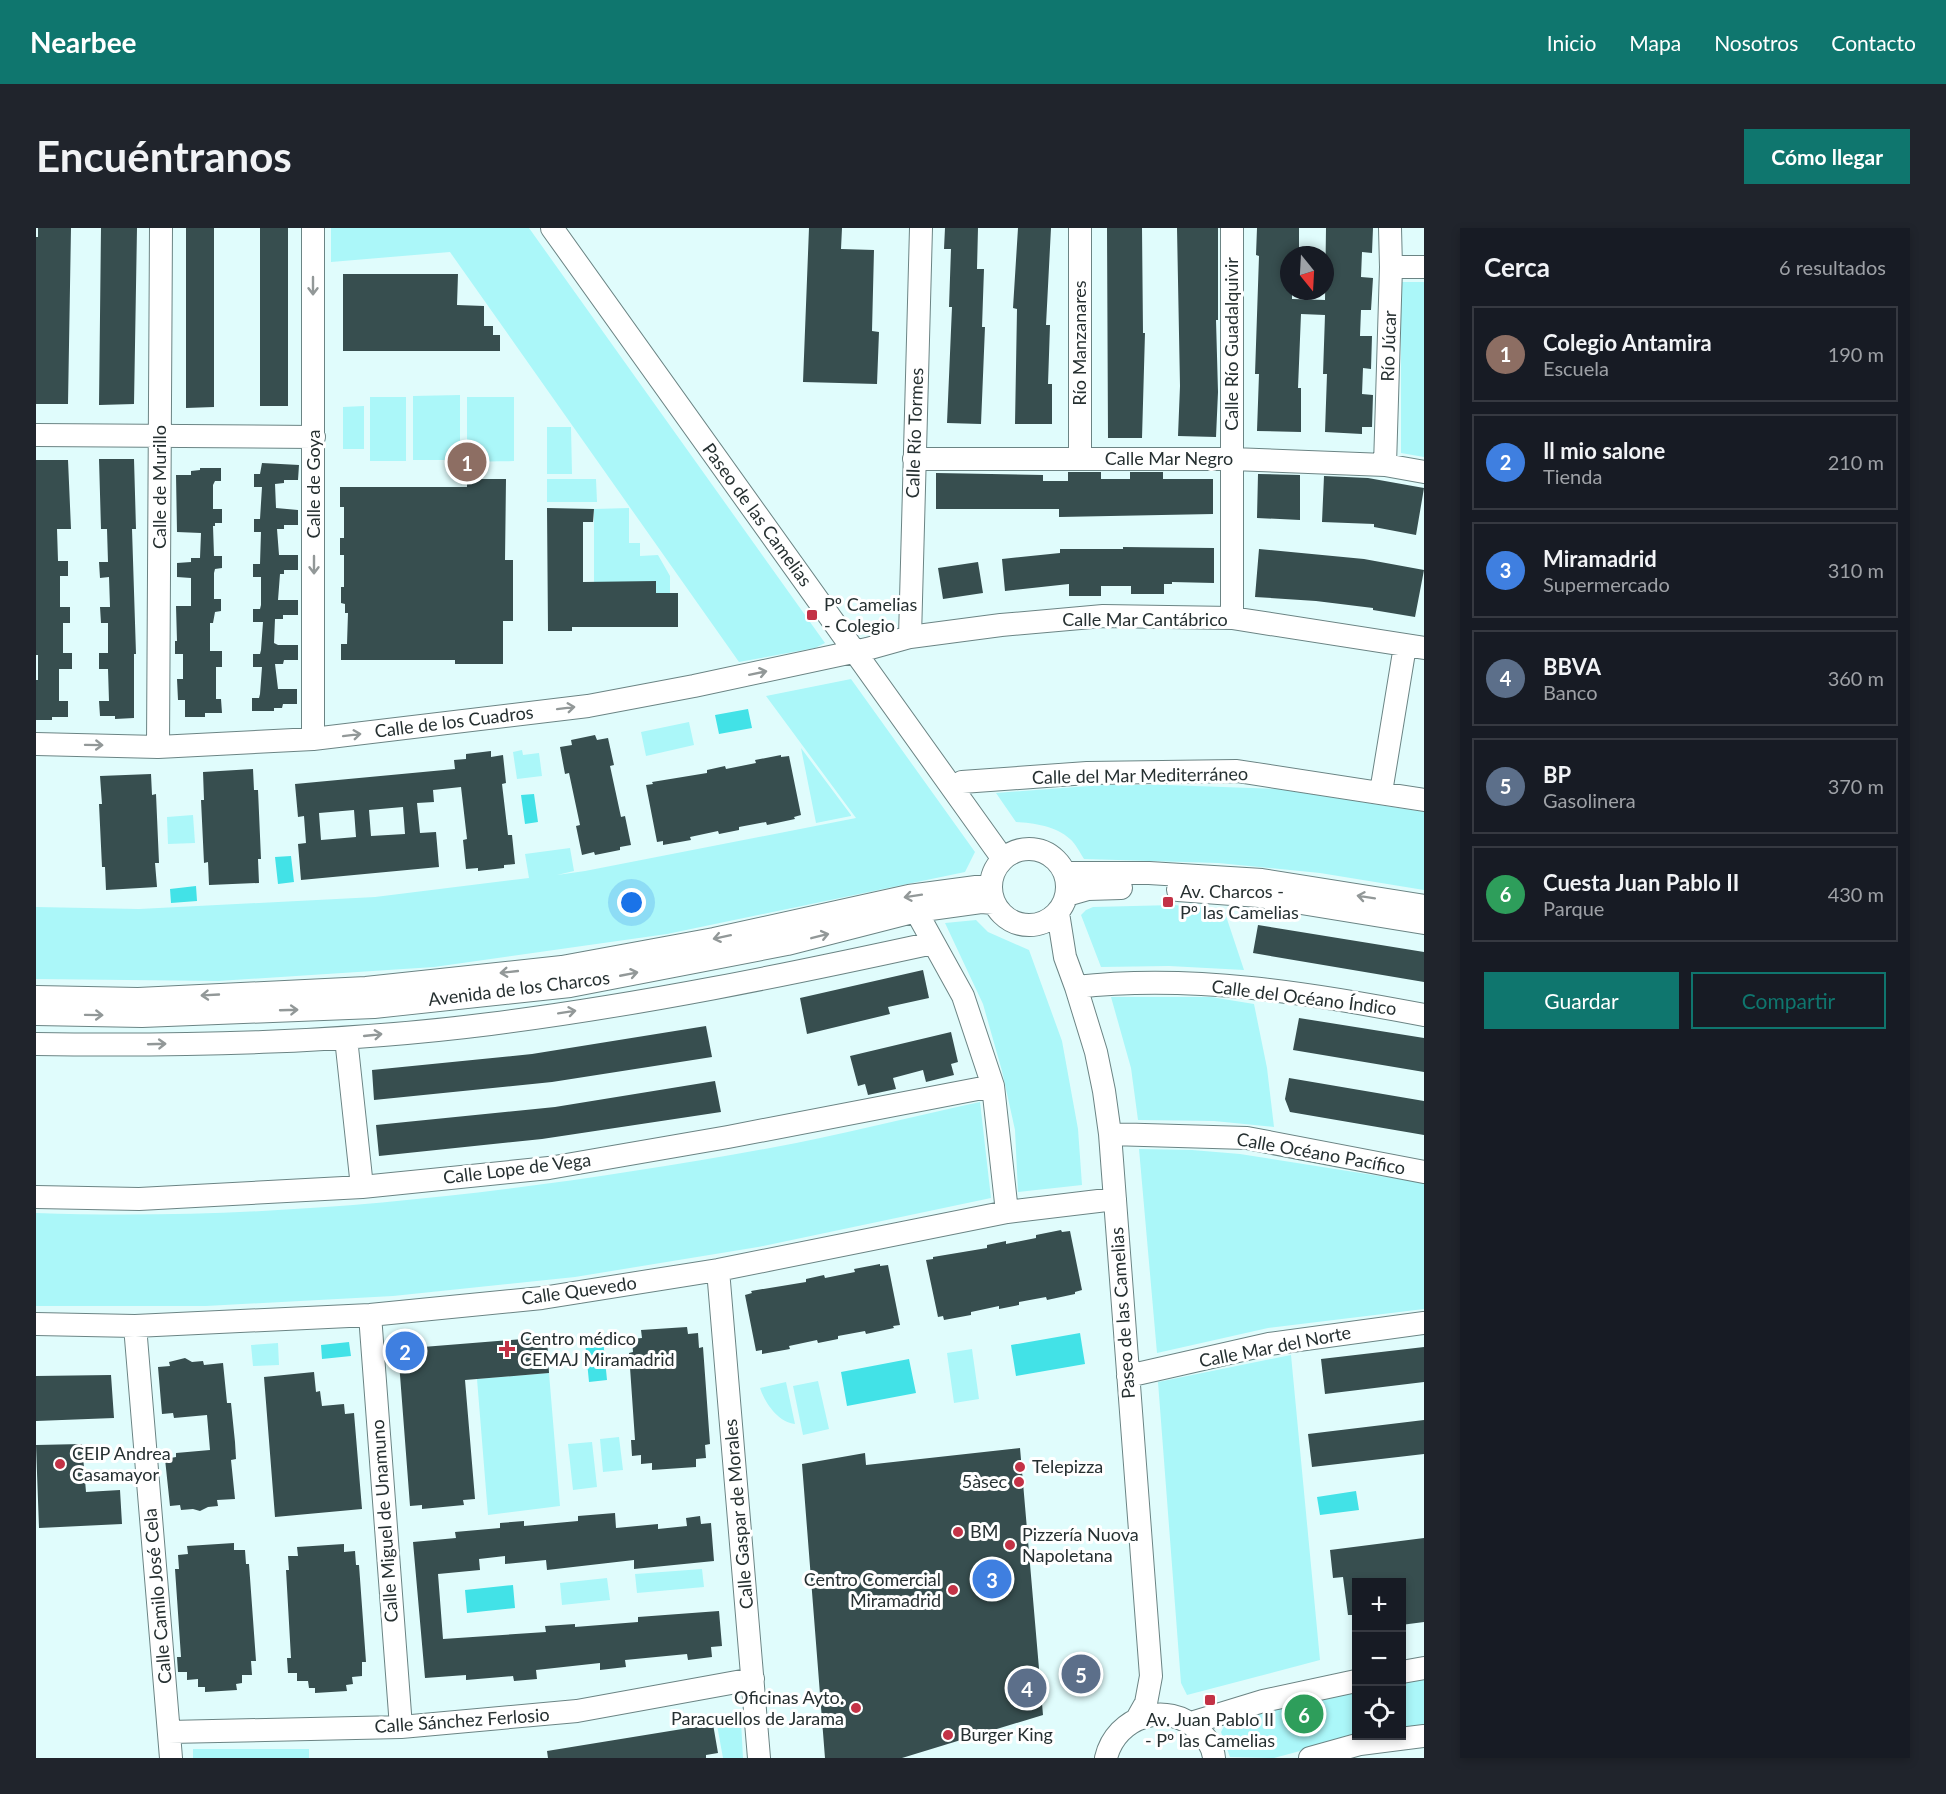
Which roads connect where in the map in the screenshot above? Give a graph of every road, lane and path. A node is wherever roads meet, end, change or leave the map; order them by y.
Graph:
1 (161, 228) edge
2 (313, 228) edge
3 (552, 228) edge
4 (567, 228) edge
5 (921, 228) edge
6 (1080, 228) edge
7 (1232, 228) edge
8 (1390, 228) edge
9 (1391, 267) junction
10 (1424, 267) edge
11 (36, 435) edge
12 (160, 435) junction
13 (314, 437) junction
14 (914, 459) junction
15 (1080, 459) junction
16 (1232, 459) junction
17 (1385, 465) junction
18 (1424, 472) edge
19 (1233, 618) junction
20 (910, 637) junction
21 (1414, 647) edge
22 (861, 650) junction
23 (313, 739) junction
24 (36, 744) edge
25 (158, 747) junction
26 (962, 782) junction
27 (1381, 792) junction
28 (1424, 800) edge
29 (1008, 856) junction
30 (993, 894) junction
31 (1063, 894) junction
32 (1424, 906) edge
33 (916, 912) junction
34 (1424, 923) edge
35 (1035, 925) junction
36 (933, 943) junction
37 (1065, 957) junction
38 (1077, 987) junction
39 (36, 997) edge
40 (36, 1014) edge
41 (1424, 1015) edge
42 (346, 1038) junction
43 (36, 1044) edge
44 (993, 1086) junction
45 (1110, 1134) junction
46 (1424, 1172) edge
47 (362, 1187) junction
48 (36, 1197) edge
49 (1115, 1199) junction
50 (1007, 1212) junction
51 (718, 1270) junction
52 (370, 1315) junction
53 (1424, 1323) edge
54 (36, 1324) edge
55 (135, 1326) junction
56 (1128, 1376) junction
57 (1424, 1668) edge
58 (1406, 1671) edge
59 (1151, 1676) junction
60 (753, 1680) junction
61 (1352, 1682) edge
62 (1137, 1719) junction
63 (1185, 1720) junction
64 (401, 1727) junction
65 (169, 1732) junction
66 (1424, 1737) edge
67 (1101, 1755) edge
68 (1321, 1757) edge
69 (171, 1758) edge
70 (759, 1758) edge
71 (1214, 1758) edge

1 - 12 street, Calle de Murillo
2 -> 13 street, Calle de Goya
3 - 22 street, Paseo de las Camelias
4 - 22 street, Paseo de las Camelias
5 - 14 street, Calle Río Tormes
6 - 15 street, Río Manzanares
7 - 16 street, Calle Río Guadalquivir
8 - 9 street, Río Júcar
9 - 10 street
9 - 17 street, Río Júcar
11 - 12 street
12 - 13 street
12 - 25 street, Calle de Murillo
13 -> 23 street, Calle de Goya
14 - 15 street, Calle Mar Negro
14 - 20 street, Calle Río Tormes
15 - 16 street, Calle Mar Negro
16 - 17 street, Calle Mar Negro
16 - 19 street, Calle Río Guadalquivir
17 - 18 street, Calle Mar Negro
19 - 20 street, Calle Mar Cantábrico
19 - 21 street, Calle Mar Cantábrico
20 - 22 street, Calle Mar Cantábrico
21 - 27 street
23 -> 22 street, Calle de los Cuadros
22 - 26 street, Paseo de las Camelias
22 - 29 street, Paseo de las Camelias
23 - 25 street, Calle de los Cuadros
24 -> 25 street, Calle de los Cuadros
26 - 27 street, Calle del Mar Mediterráneo
26 - 29 street, Paseo de las Camelias
27 - 28 street, Calle del Mar Mediterráneo
29 - 30 street
29 - 31 street
30 - 33 street, Avenida de los Charcos
30 - 35 street
30 -> 39 street, Avenida de los Charcos
32 -> 31 street
31 - 34 street
31 - 35 street
31 - 37 street
33 - 36 street
40 -> 33 street, Avenida de los Charcos
35 - 37 street
42 -> 36 street, Avenida de los Charcos
36 - 44 street
37 - 38 street, Paseo de las Camelias
38 - 41 street, Calle del Océano Índico
38 - 45 street, Paseo de las Camelias
43 -> 42 street, Avenida de los Charcos
42 - 47 street
44 - 47 street, Calle Lope de Vega
44 - 50 street
45 - 46 street, Calle Océano Pacífico
45 - 49 street, Paseo de las Camelias
47 - 48 street, Calle Lope de Vega
49 - 50 street, Calle Quevedo
49 - 56 street, Paseo de las Camelias
50 - 51 street, Calle Quevedo
51 - 52 street, Calle Quevedo
51 - 60 street, Calle Gaspar de Morales
52 - 55 street, Calle Quevedo
52 - 64 street, Calle Miguel de Unamuno
53 - 56 street, Calle Mar del Norte
54 - 55 street, Calle Quevedo
55 - 65 street, Calle Camilo José Cela
56 - 59 street, Paseo de las Camelias
57 - 58 street
59 - 62 street, Paseo de las Camelias
59 - 63 street, Paseo de las Camelias
60 - 64 street, Calle Sánchez Ferlosio
60 - 70 street, Calle Gaspar de Morales
61 - 63 street
62 - 63 street
62 - 67 street
63 - 71 street, Paseo de las Camelias
64 - 65 street, Calle Sánchez Ferlosio
65 - 69 street, Calle Camilo José Cela
66 - 68 street

